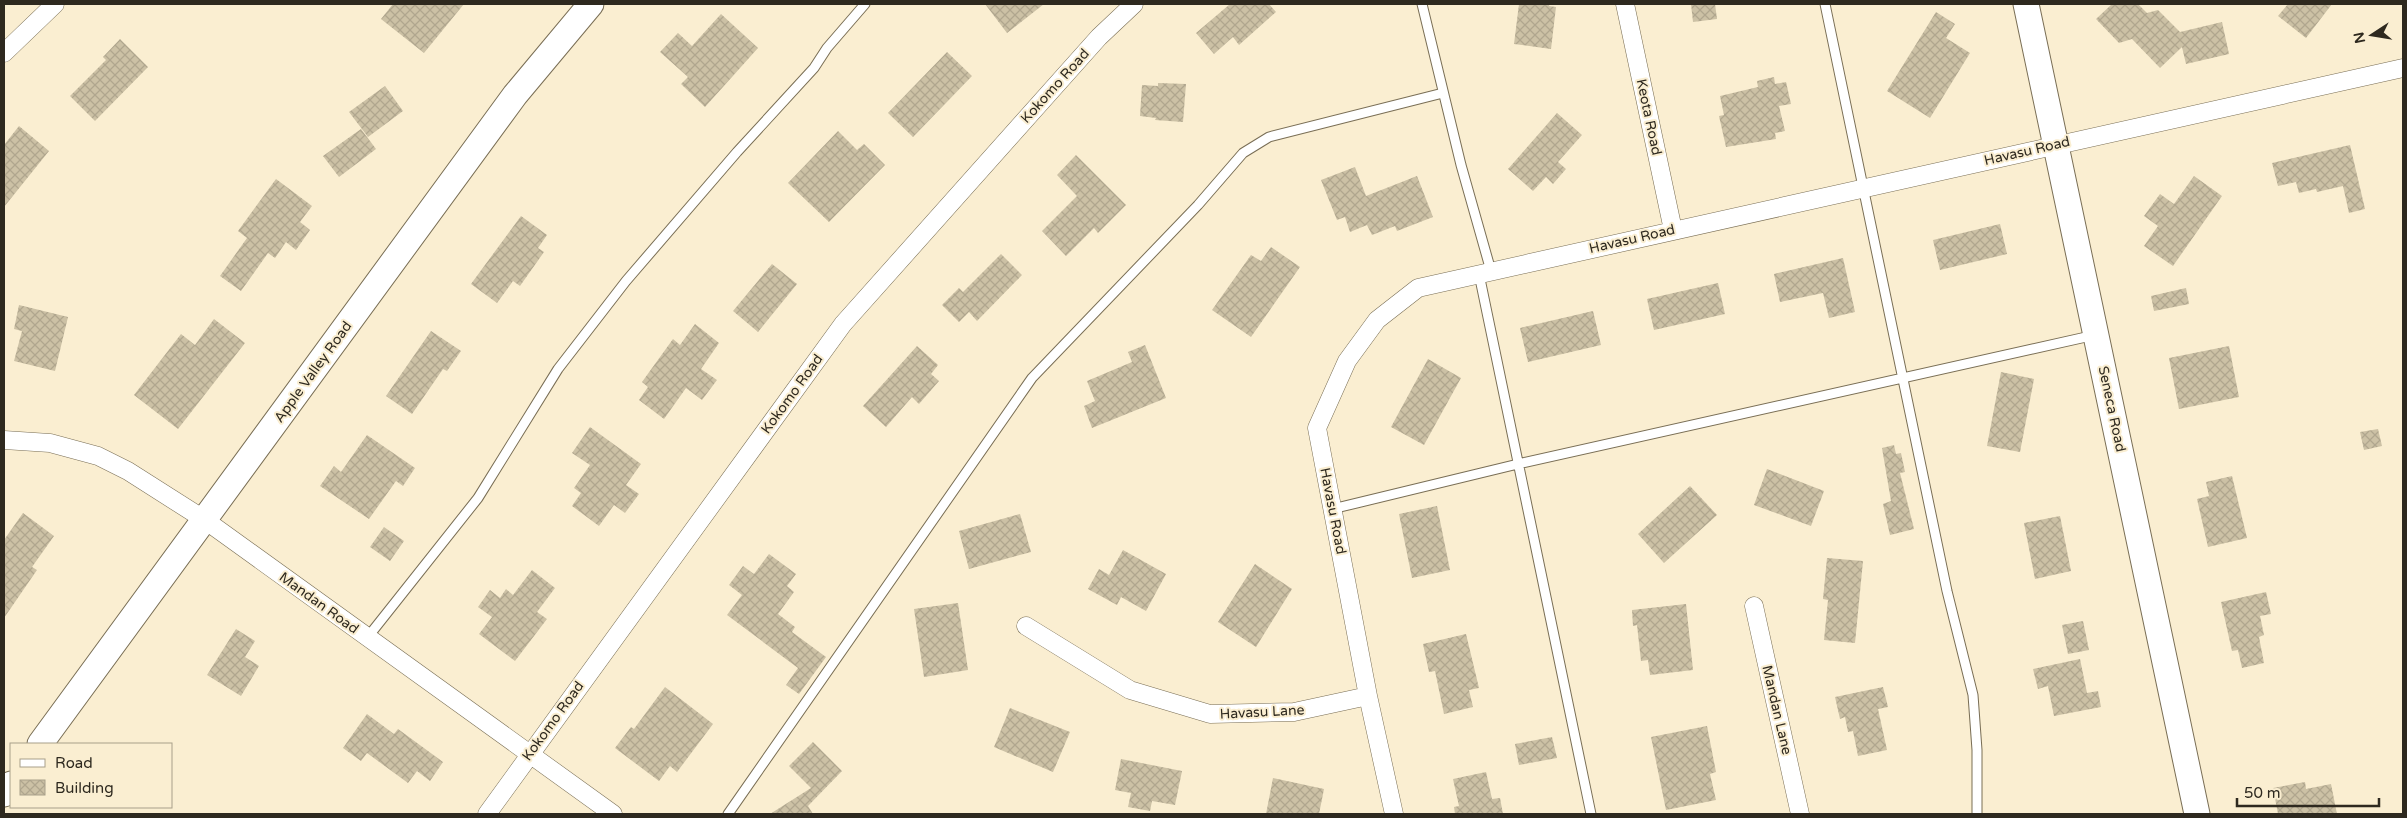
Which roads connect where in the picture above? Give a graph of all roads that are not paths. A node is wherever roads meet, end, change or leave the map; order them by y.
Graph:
1 (56, 4) edge
2 (591, 4) edge
3 (866, 4) edge
4 (1134, 4) edge
5 (1422, 4) edge
6 (1625, 4) edge
7 (1825, 4) edge
8 (2026, 4) edge
9 (4, 53) edge
10 (2403, 68) edge
11 (1443, 92) junction
12 (2056, 144) junction
13 (1864, 187) junction
14 (1673, 230) junction
15 (1485, 273) junction
16 (2096, 335) junction
17 (1903, 378) junction
18 (4, 440) edge
19 (1518, 464) junction
20 (1332, 509) junction
21 (205, 520) junction
22 (1754, 606) dead end
23 (1026, 626) dead end
24 (367, 638) junction
25 (1368, 696) junction
26 (41, 743) edge
27 (528, 755) junction
28 (486, 814) edge
29 (613, 814) edge
30 (728, 814) edge
31 (1394, 814) edge
32 (1591, 814) edge
33 (1800, 814) edge
34 (1977, 814) edge
35 (2197, 814) edge

1 - 9 street
2 - 21 main road, Apple Valley Road
3 - 24 lane
4 - 27 street, Kokomo Road
5 - 11 lane
6 - 14 street, Keota Road
7 - 13 lane
8 - 12 main road, Seneca Road
10 - 12 street, Havasu Road
11 - 15 lane
11 - 30 lane
12 - 13 street, Havasu Road
12 - 16 main road, Seneca Road
13 - 14 street, Havasu Road
13 - 17 lane
14 - 15 street, Havasu Road
15 - 19 lane
15 - 20 street, Havasu Road
16 - 17 lane
16 - 35 main road, Seneca Road
17 - 19 lane
17 - 34 lane
18 - 21 street, Mandan Road
19 - 20 lane
19 - 32 lane
20 - 25 street, Havasu Road
21 - 24 street, Mandan Road
21 - 26 main road, Apple Valley Road
22 - 33 street, Mandan Lane
23 - 25 street, Havasu Lane
24 - 27 street, Mandan Road
25 - 31 street, Havasu Road
27 - 28 street, Kokomo Road
27 - 29 street, Mandan Road

